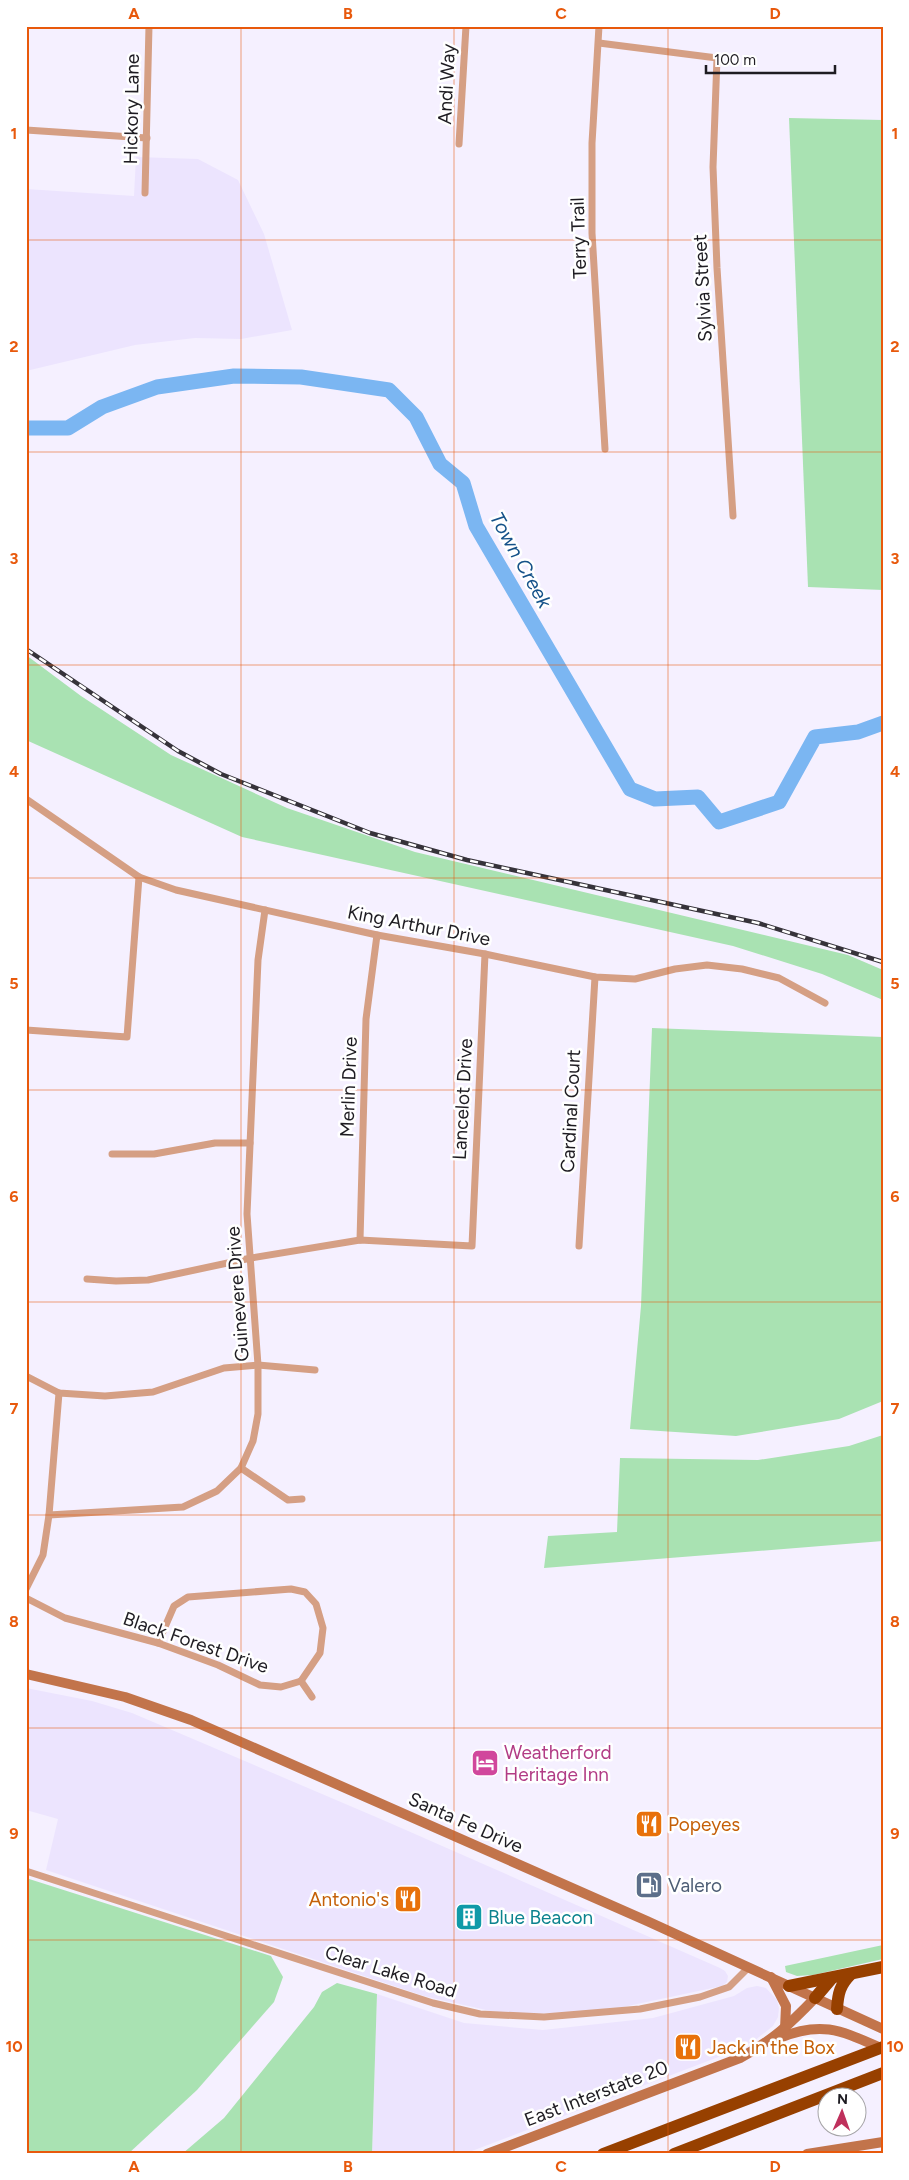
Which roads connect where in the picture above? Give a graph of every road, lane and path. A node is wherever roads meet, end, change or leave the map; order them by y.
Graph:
1 (149, 26) edge
2 (466, 26) edge
3 (599, 26) edge
4 (599, 43) junction
5 (26, 130) edge
6 (146, 138) junction
7 (459, 144) dead end
8 (145, 193) dead end
9 (605, 449) dead end
10 (732, 516) dead end
11 (26, 799) edge
12 (139, 876) junction
13 (266, 910) junction
14 (377, 935) junction
15 (485, 954) junction
16 (594, 977) junction
17 (825, 1003) dead end
18 (26, 1030) edge
19 (250, 1143) junction
20 (112, 1154) dead end
21 (360, 1240) junction
22 (579, 1246) dead end
23 (251, 1258) junction
24 (87, 1279) dead end
25 (258, 1365) junction
26 (315, 1370) dead end
27 (26, 1376) edge
28 (59, 1393) junction
29 (241, 1468) junction
30 (302, 1499) dead end
31 (49, 1515) junction
32 (26, 1589) edge
33 (26, 1598) edge
34 (158, 1643) junction
35 (26, 1674) edge
36 (301, 1681) junction
37 (312, 1698) dead end
38 (26, 1871) edge
39 (749, 1967) junction
40 (883, 1967) edge
41 (851, 1974) junction
42 (771, 1977) junction
43 (832, 1978) junction
44 (789, 1986) junction
45 (815, 1998) junction
46 (837, 2008) junction
47 (786, 2029) junction
48 (883, 2029) edge
49 (764, 2044) junction
50 (883, 2048) edge
51 (883, 2073) edge
52 (883, 2142) edge
53 (487, 2154) edge
54 (603, 2154) edge
55 (674, 2154) edge
56 (807, 2154) edge

1 - 6 street, Hickory Lane
2 - 7 street, Andi Way
3 - 4 street, Terry Trail
4 - 9 street, Terry Trail
4 - 10 street, Sylvia Street
5 - 6 street
6 - 8 street, Hickory Lane
11 - 12 street, King Arthur Drive
12 - 13 street, King Arthur Drive
12 - 18 street
13 - 14 street, King Arthur Drive
13 - 19 street, Guinevere Drive
14 - 15 street, King Arthur Drive
14 - 21 street, Merlin Drive
15 - 16 street, King Arthur Drive
15 - 21 street, Lancelot Drive
16 - 17 street, King Arthur Drive
16 - 22 street, Cardinal Court
19 - 20 street
19 - 23 street, Guinevere Drive
21 - 23 street
23 - 24 street
23 - 25 street, Guinevere Drive
25 - 26 street
25 - 28 street
25 - 29 street, Guinevere Drive
27 - 28 street
28 - 31 street
29 - 30 street
29 - 31 street, Guinevere Drive
31 - 32 street
33 - 34 street, Black Forest Drive
34 - 36 street, Black Forest Drive
34 - 36 street
35 - 39 main road, Santa Fe Drive
36 - 37 street
38 - 39 street, Clear Lake Road
39 - 42 main road, Santa Fe Drive
40 - 41 highway
41 - 43 highway
41 - 46 highway
42 - 44 main road, Santa Fe Drive
42 - 47 main road
43 - 44 highway
43 - 45 highway
44 - 45 main road, Santa Fe Drive
45 - 46 main road, Santa Fe Drive
45 - 47 main road, East Interstate 20
46 - 48 main road, Santa Fe Drive
47 - 49 main road, East Interstate 20
49 - 50 main road
49 - 53 main road, East Interstate 20
50 - 54 highway
51 - 55 highway
52 - 56 main road

